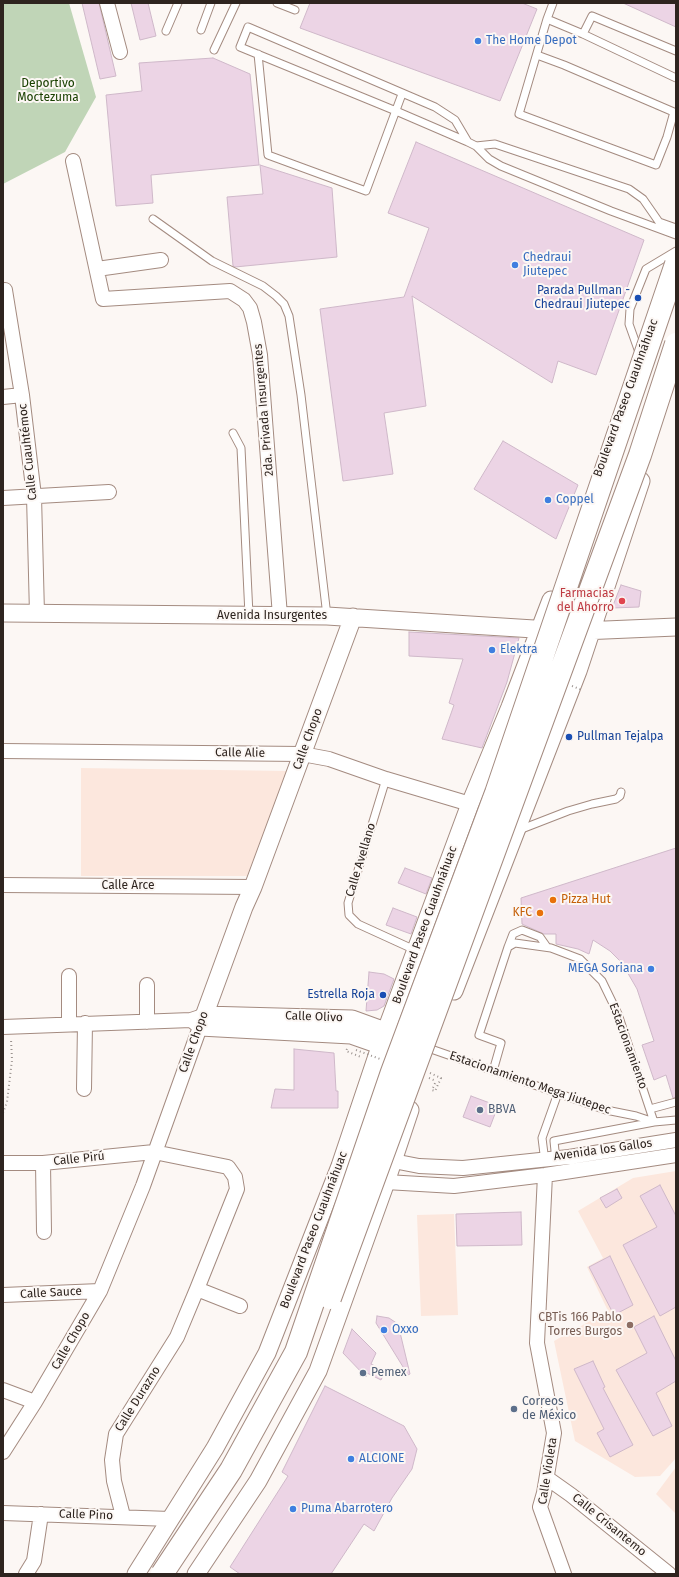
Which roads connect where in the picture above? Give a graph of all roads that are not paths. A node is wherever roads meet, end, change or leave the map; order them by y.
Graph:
1 (107, 3) edge
2 (178, 3) edge
3 (211, 3) edge
4 (236, 3) edge
5 (277, 3) edge
6 (553, 3) edge
7 (295, 10) dead end
8 (547, 19) junction
9 (202, 30) dead end
10 (166, 32) dead end
11 (583, 34) junction
12 (214, 50) dead end
13 (676, 51) edge
14 (120, 52) dead end
15 (258, 54) junction
16 (537, 54) junction
17 (676, 78) edge
18 (402, 94) junction
19 (396, 111) junction
20 (675, 112) edge
21 (468, 142) junction
22 (476, 146) junction
23 (73, 161) dead end
24 (153, 219) dead end
25 (676, 228) edge
26 (676, 235) edge
27 (676, 251) edge
28 (676, 258) edge
29 (161, 260) dead end
30 (676, 264) edge
31 (97, 269) junction
32 (4, 290) edge
33 (676, 344) edge
34 (641, 358) junction
35 (676, 378) edge
36 (22, 395) junction
37 (3, 397) edge
38 (233, 433) dead end
39 (109, 492) dead end
40 (34, 496) junction
41 (3, 498) edge
42 (557, 584) junction
43 (583, 594) junction
44 (601, 601) junction
45 (3, 614) edge
46 (37, 614) junction
47 (250, 616) junction
48 (280, 616) junction
49 (327, 616) junction
50 (353, 617) junction
51 (676, 627) edge
52 (540, 629) junction
53 (592, 631) junction
54 (510, 707) junction
55 (557, 725) junction
56 (3, 751) edge
57 (302, 754) junction
58 (386, 779) junction
59 (621, 792) dead end
60 (470, 804) junction
61 (517, 831) junction
62 (3, 885) edge
63 (253, 887) junction
64 (508, 947) junction
65 (547, 947) junction
66 (415, 950) junction
67 (69, 976) dead end
68 (147, 985) dead end
69 (198, 1020) junction
70 (146, 1022) junction
71 (85, 1023) junction
72 (69, 1024) junction
73 (6, 1027) edge
74 (383, 1038) junction
75 (429, 1066) junction
76 (493, 1070) junction
77 (84, 1089) dead end
78 (558, 1093) junction
79 (676, 1102) edge
80 (650, 1109) junction
81 (676, 1120) edge
82 (654, 1122) junction
83 (676, 1140) edge
84 (345, 1149) junction
85 (154, 1152) junction
86 (676, 1155) edge
87 (550, 1158) junction
88 (393, 1162) junction
89 (3, 1163) edge
90 (43, 1163) junction
91 (340, 1166) junction
92 (547, 1175) junction
93 (386, 1182) junction
94 (44, 1232) dead end
95 (198, 1289) junction
96 (100, 1291) junction
97 (3, 1295) edge
98 (240, 1306) dead end
99 (3, 1390) edge
100 (35, 1402) junction
101 (3, 1452) edge
102 (547, 1478) junction
103 (3, 1513) edge
104 (41, 1514) junction
105 (123, 1516) junction
106 (170, 1519) junction
107 (26, 1574) edge
108 (136, 1574) edge
109 (162, 1574) edge
110 (179, 1574) edge
111 (196, 1574) edge
112 (564, 1574) edge
113 (670, 1574) edge

1 - 14 street
2 - 10 lane
3 - 9 lane
4 - 12 lane
5 - 7 lane
6 - 8 lane
8 - 11 lane
8 - 16 lane
11 - 13 lane
11 - 17 lane
15 - 18 lane
15 - 19 lane
15 - 19 lane
16 - 20 lane
16 - 20 lane
18 - 19 lane
18 - 21 lane
19 - 21 lane
21 - 22 lane
22 - 25 lane
22 - 26 lane
23 - 31 street, 2da. Privada Insurgentes
24 - 49 lane
27 - 34 lane
28 - 34 street, Boulevard Paseo Cuauhnáhuac
29 - 31 street
30 - 109 main road, Boulevard Paseo Cuauhnáhuac, bridge
31 - 48 street, 2da. Privada Insurgentes
32 - 36 street, Calle Cuauhtémoc
33 - 110 main road, bridge
34 - 42 street, Boulevard Paseo Cuauhnáhuac
35 - 44 street
36 - 37 street
36 - 40 street, Calle Cuauhtémoc
38 - 47 lane
39 - 40 street
40 - 41 street
40 - 46 street, Calle Cuauhtémoc
42 - 43 street
42 - 52 street, Boulevard Paseo Cuauhnáhuac
43 - 44 street
43 - 53 street
44 - 53 street
45 - 46 street, Avenida Insurgentes
46 - 47 street, Avenida Insurgentes
47 - 48 street, Avenida Insurgentes
48 - 49 street, Avenida Insurgentes
49 - 50 street, Avenida Insurgentes
50 - 52 street, Avenida Insurgentes
50 - 57 street, Calle Chopo
51 - 53 street, Avenida Insurgentes
52 - 53 street, Avenida Insurgentes
52 - 54 street, Boulevard Paseo Cuauhnáhuac
53 - 55 street
54 - 55 street
54 - 60 street, Boulevard Paseo Cuauhnáhuac
55 - 61 street
56 - 57 street, Calle Alie
57 - 58 street, Calle Alie
57 - 63 street, Calle Chopo
58 - 60 street, Calle Alie
58 - 66 lane, Calle Avellano
59 - 61 lane
60 - 66 street, Boulevard Paseo Cuauhnáhuac
61 - 75 street
62 - 63 street, Calle Arce
63 - 69 street, Calle Chopo
64 - 65 lane, Estacionamiento
64 - 65 lane
64 - 76 lane
65 - 80 lane, Estacionamiento
66 - 74 street, Boulevard Paseo Cuauhnáhuac
67 - 72 street
68 - 70 street
69 - 70 street, Calle Olivo
69 - 74 street, Calle Olivo
69 - 85 street, Calle Chopo
70 - 71 street, Calle Olivo
71 - 72 street, Calle Olivo
71 - 77 street
72 - 73 street, Calle Olivo
74 - 75 street, Calle Olivo
74 - 84 street, Boulevard Paseo Cuauhnáhuac
75 - 76 lane, Estacionamiento Mega Jiutepec
75 - 88 street
76 - 78 lane, Estacionamiento Mega Jiutepec
78 - 82 lane, Estacionamiento Mega Jiutepec
78 - 87 lane
79 - 80 lane
80 - 82 lane, Estacionamiento
81 - 82 lane, Estacionamiento Mega Jiutepec
82 - 87 lane
83 - 87 street, Avenida los Gallos
84 - 88 street
84 - 91 street, Boulevard Paseo Cuauhnáhuac
85 - 90 street, Calle Pirú
85 - 95 street, Calle Durazno
85 - 96 street, Calle Chopo
86 - 92 street, Avenida los Gallos
87 - 88 street, Avenida los Gallos
87 - 92 lane
87 - 92 lane
88 - 93 street
89 - 90 street, Calle Pirú
90 - 94 street
91 - 93 street
91 - 106 street, Boulevard Paseo Cuauhnáhuac
92 - 93 street
92 - 102 street, Calle Violeta
93 - 111 street
95 - 98 street
95 - 105 street, Calle Durazno
96 - 97 street, Calle Sauce
96 - 100 street, Calle Chopo
99 - 100 street
100 - 101 street, Calle Chopo
102 - 112 street, Calle Violeta
102 - 113 street, Calle Crisantemo
103 - 104 street, Calle Pino
104 - 105 street, Calle Pino
104 - 107 street
105 - 106 street, Calle Pino
106 - 108 street, Boulevard Paseo Cuauhnáhuac

